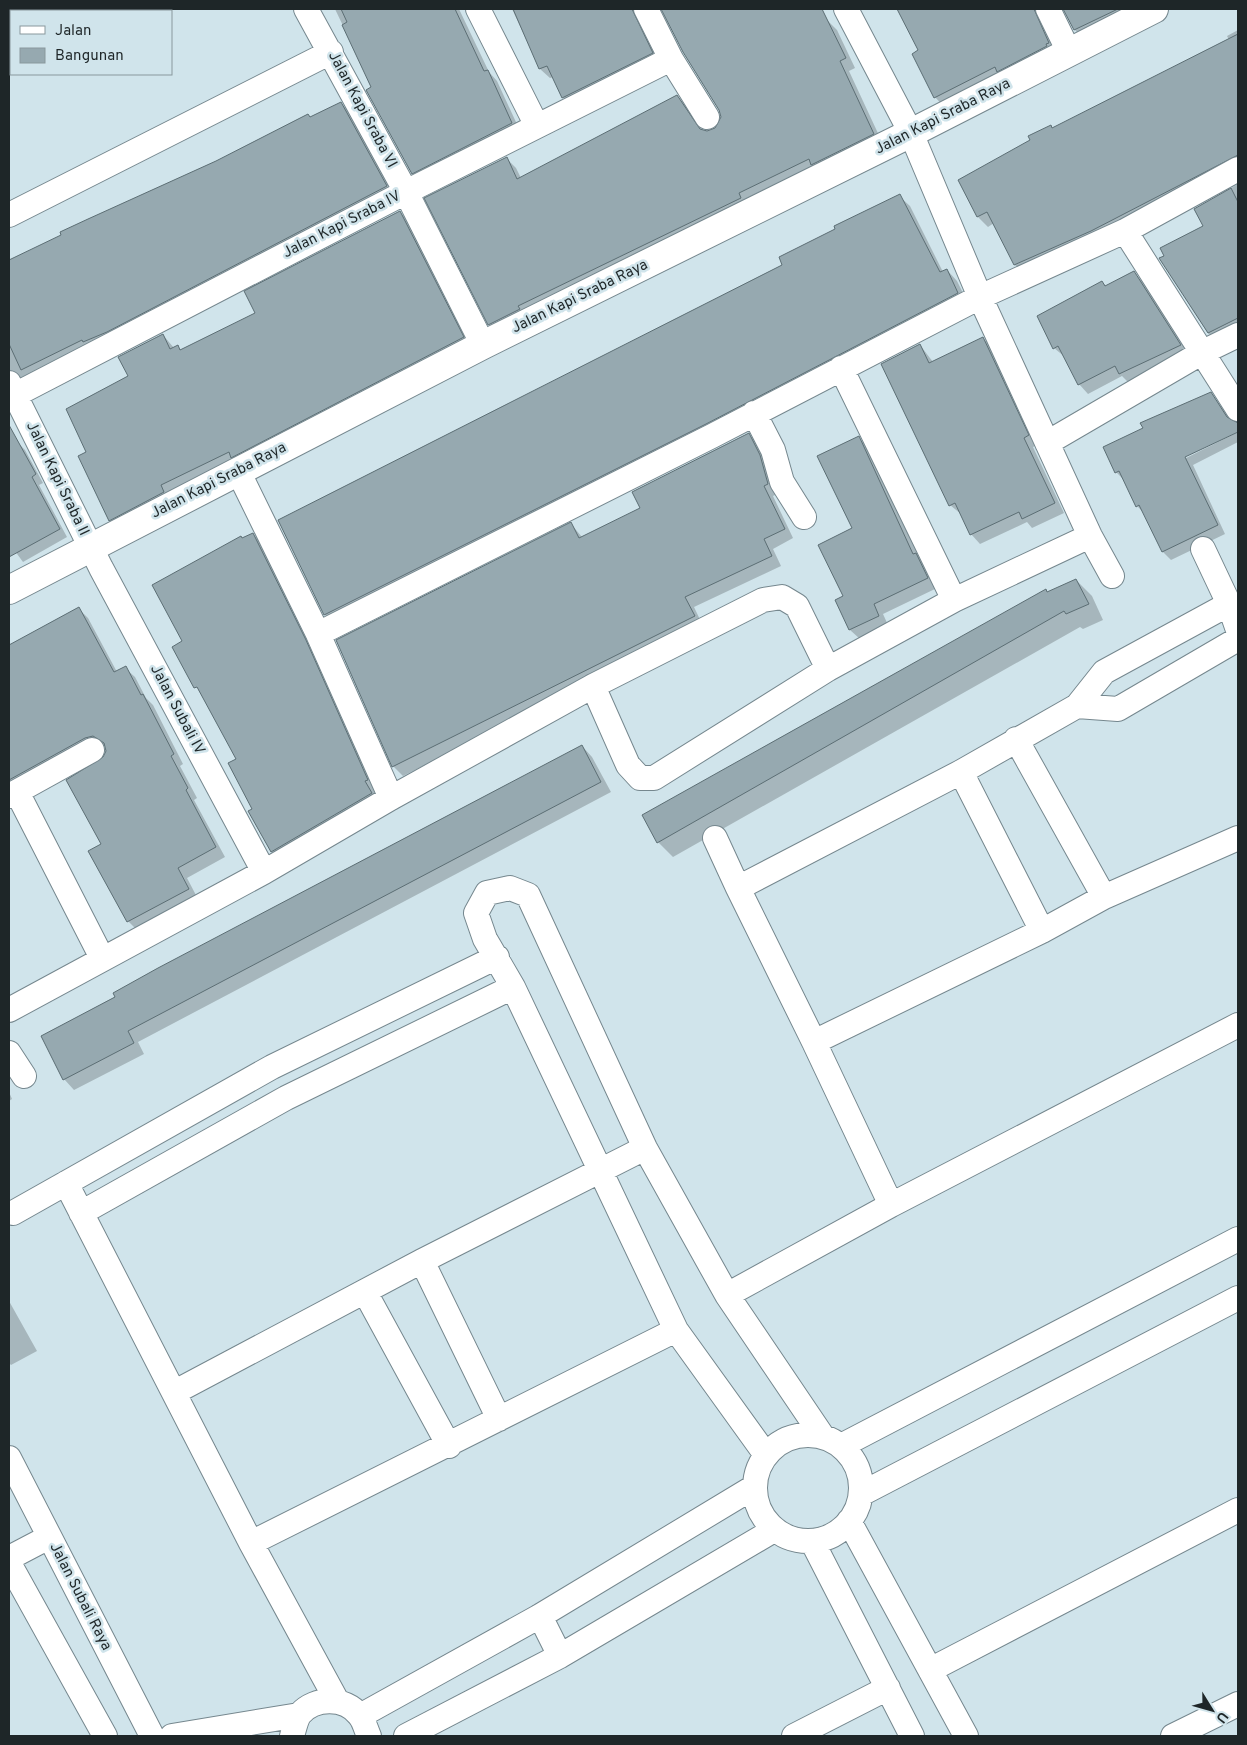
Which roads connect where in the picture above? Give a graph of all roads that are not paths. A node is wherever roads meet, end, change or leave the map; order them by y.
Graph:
1 (306, 9) edge
2 (478, 9) edge
3 (646, 9) edge
4 (846, 9) edge
5 (1048, 9) edge
6 (1154, 9) edge
7 (332, 52) junction
8 (1069, 52) junction
9 (671, 58) junction
10 (707, 118) dead end
11 (537, 126) junction
12 (911, 133) junction
13 (1238, 169) edge
14 (406, 192) junction
15 (9, 215) edge
16 (1125, 231) junction
17 (980, 297) junction
18 (1238, 335) edge
19 (483, 345) junction
20 (1203, 352) junction
21 (841, 368) junction
22 (11, 392) edge
23 (1238, 409) edge
24 (754, 413) junction
25 (1047, 443) junction
26 (238, 471) junction
27 (804, 517) dead end
28 (1090, 536) junction
29 (91, 548) junction
30 (1203, 549) dead end
31 (1112, 576) dead end
32 (9, 590) edge
33 (954, 600) junction
34 (1229, 604) junction
35 (1238, 630) edge
36 (318, 634) junction
37 (1238, 639) edge
38 (828, 669) junction
39 (593, 686) junction
40 (1077, 706) junction
41 (1016, 739) junction
42 (92, 750) dead end
43 (960, 772) junction
44 (13, 794) edge
45 (391, 798) junction
46 (715, 838) dead end
47 (1238, 838) edge
48 (264, 872) junction
49 (738, 888) junction
50 (1104, 897) junction
51 (1042, 931) junction
52 (498, 957) junction
53 (102, 958) junction
54 (513, 987) junction
55 (9, 1010) edge
56 (1238, 1025) edge
57 (814, 1042) junction
58 (9, 1053) edge
59 (272, 1067) junction
60 (24, 1076) dead end
61 (286, 1098) junction
62 (646, 1148) junction
63 (599, 1170) junction
64 (66, 1183) junction
65 (891, 1205) junction
66 (13, 1213) dead end
67 (81, 1213) junction
68 (1238, 1239) edge
69 (422, 1261) junction
70 (365, 1292) junction
71 (727, 1294) junction
72 (1238, 1298) edge
73 (676, 1330) junction
74 (175, 1392) junction
75 (500, 1419) junction
76 (832, 1441) junction
77 (449, 1446) junction
78 (766, 1456) junction
79 (9, 1458) edge
80 (754, 1487) junction
81 (861, 1494) junction
82 (1238, 1510) edge
83 (850, 1521) junction
84 (774, 1530) junction
85 (49, 1537) junction
86 (812, 1541) junction
87 (251, 1543) junction
88 (9, 1558) edge
89 (9, 1563) edge
90 (540, 1616) junction
91 (560, 1656) junction
92 (930, 1670) junction
93 (888, 1688) junction
94 (337, 1701) junction
95 (1238, 1704) edge
96 (296, 1726) edge
97 (365, 1726) edge
98 (105, 1736) edge
99 (152, 1736) edge
100 (172, 1736) edge
101 (406, 1736) edge
102 (794, 1736) edge
103 (912, 1736) edge
104 (966, 1736) edge
105 (1173, 1736) edge

1 - 7 street, Jalan Kapi Sraba VI
2 - 11 street
3 - 9 street
4 - 12 street
5 - 8 street
6 - 8 street, Jalan Kapi Sraba Raya
7 - 14 street, Jalan Kapi Sraba VI
7 - 15 street
8 - 12 street, Jalan Kapi Sraba Raya
9 - 10 street
9 - 11 street, Jalan Kapi Sraba IV
11 - 14 street, Jalan Kapi Sraba IV
12 - 17 street
12 - 19 street, Jalan Kapi Sraba Raya
13 - 16 street
14 - 19 street, Jalan Kapi Sraba VI
14 - 22 street, Jalan Kapi Sraba IV
16 - 17 street
16 - 20 street
17 - 21 street
17 - 25 street
18 - 20 street
19 - 26 street, Jalan Kapi Sraba Raya
20 - 23 street
20 - 25 street
21 - 24 street
21 - 33 street
22 - 29 street, Jalan Kapi Sraba II
24 - 27 street
24 - 36 street
25 - 28 street
26 - 29 street, Jalan Kapi Sraba Raya
26 - 36 street
28 - 31 street
28 - 33 street
29 - 32 street, Jalan Kapi Sraba Raya
29 - 48 street, Jalan Subali IV
30 - 34 street
33 - 38 street
34 - 35 street
34 - 40 street
36 - 45 street
37 - 40 street
38 - 39 street
38 - 39 street
39 - 45 street
40 - 41 street
41 - 43 street
41 - 50 street
42 - 44 street
43 - 49 street
43 - 51 street
44 - 53 street
45 - 48 street
46 - 49 street
47 - 50 street
48 - 53 street
49 - 57 street
50 - 51 street
51 - 57 street
52 - 54 street
52 - 59 street
52 - 62 street
53 - 55 street
54 - 61 street
54 - 63 street
56 - 65 street
57 - 65 street
58 - 60 street
59 - 61 street
59 - 64 street
61 - 67 street
62 - 63 street
62 - 71 street
63 - 69 street
63 - 73 street
64 - 66 street
64 - 67 street
65 - 71 street
67 - 74 street
68 - 76 street
69 - 70 street
69 - 75 street
70 - 74 street
70 - 77 street
71 - 76 street
72 - 81 street
73 - 75 street
73 - 78 street
74 - 87 street
75 - 77 street
76 - 78 street
76 - 81 street
77 - 87 street
78 - 80 street
79 - 85 street, Jalan Subali Raya
80 - 84 street
80 - 90 street
81 - 83 street
82 - 92 street
83 - 86 street
83 - 92 street
84 - 86 street
84 - 91 street
85 - 88 street
85 - 99 street, Jalan Subali Raya
86 - 93 street
87 - 94 street
89 - 98 street
90 - 91 street
90 - 97 street
91 - 101 street
92 - 104 street
93 - 102 street
93 - 103 street
94 - 96 street
94 - 97 street
95 - 105 street
96 - 100 street

